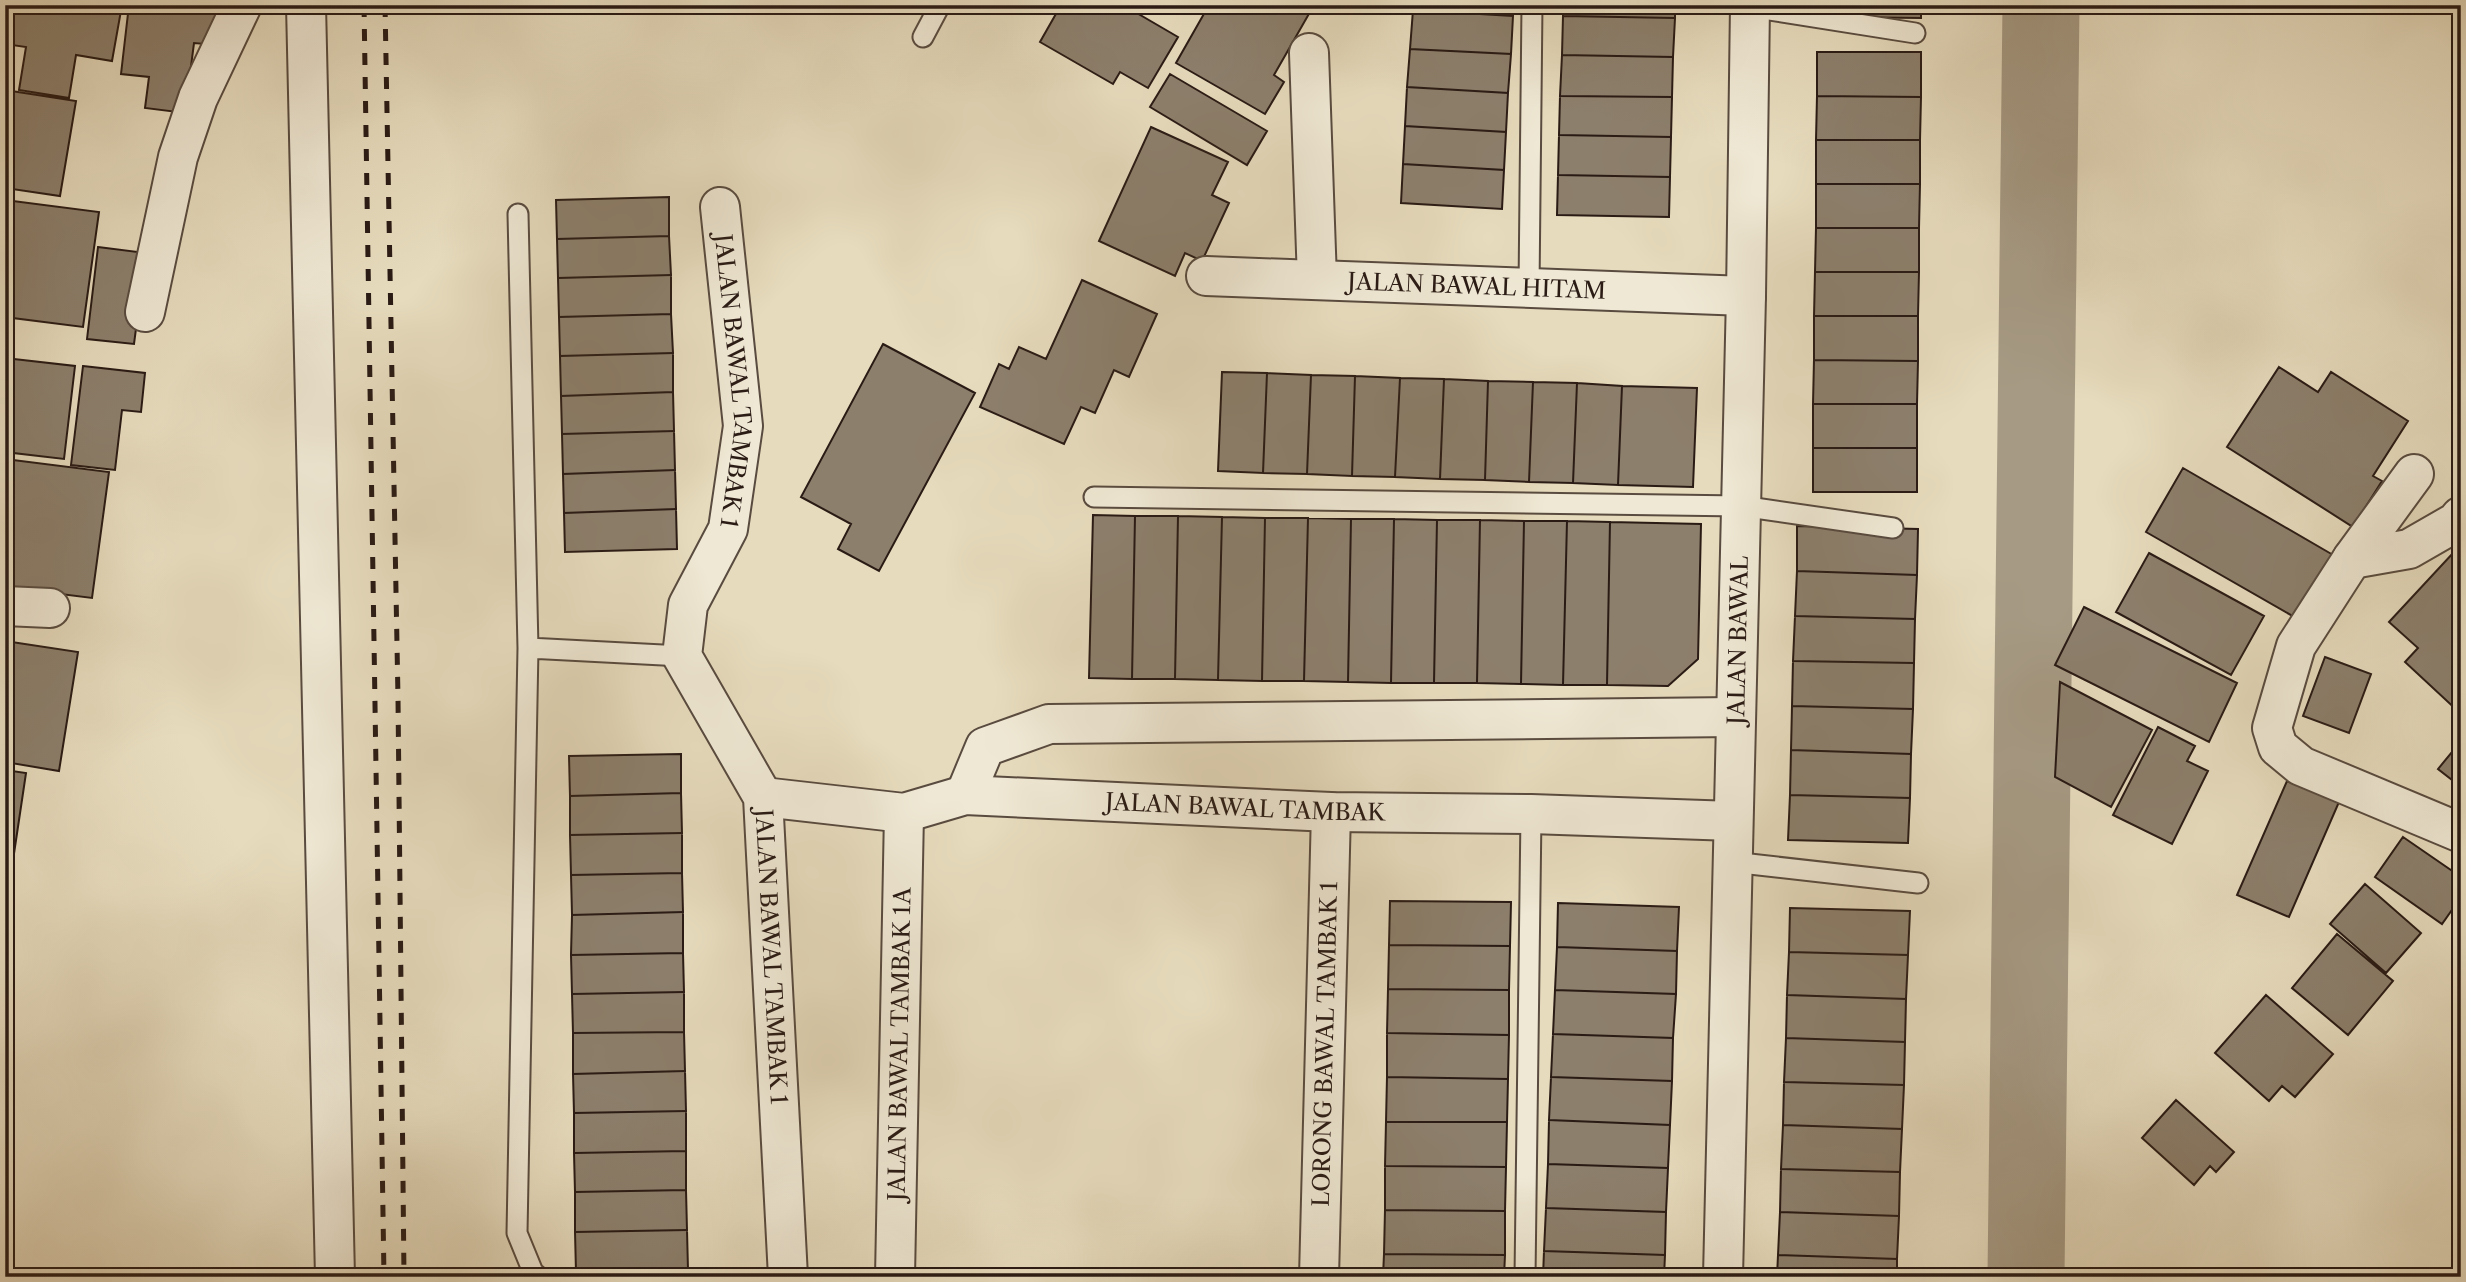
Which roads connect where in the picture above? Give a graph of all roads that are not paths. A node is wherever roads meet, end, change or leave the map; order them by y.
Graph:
1 (242, 5) edge
2 (306, 5) edge
3 (940, 5) edge
4 (1532, 5) edge
5 (1750, 6) edge
6 (1915, 33) dead end
7 (923, 37) dead end
8 (1309, 53) dead end
9 (720, 207) dead end
10 (518, 214) dead end
11 (1206, 276) dead end
12 (1317, 280) junction
13 (1529, 289) junction
14 (1746, 296) junction
15 (145, 312) dead end
16 (2414, 474) dead end
17 (1094, 497) dead end
18 (1741, 506) junction
19 (2461, 516) edge
20 (1893, 528) dead end
21 (2352, 559) junction
22 (5, 606) edge
23 (50, 608) dead end
24 (528, 648) junction
25 (682, 656) junction
26 (1735, 717) junction
27 (965, 795) junction
28 (764, 797) junction
29 (1331, 812) junction
30 (904, 813) junction
31 (1531, 814) junction
32 (1733, 821) junction
33 (2461, 833) edge
34 (1732, 862) junction
35 (1918, 883) dead end
36 (335, 1277) edge
37 (539, 1277) edge
38 (788, 1277) edge
39 (895, 1277) edge
40 (1320, 1277) edge
41 (1525, 1277) edge
42 (1723, 1277) edge

1 - 15 street
2 - 36 street
3 - 7 lane
4 - 13 lane
5 - 6 lane
5 - 14 street, JALAN BAWAL
8 - 12 street
9 - 25 street, JALAN BAWAL TAMBAK 1
10 - 24 lane
11 - 12 street, JALAN BAWAL HITAM
12 - 13 street, JALAN BAWAL HITAM
13 - 14 street, JALAN BAWAL HITAM
14 - 18 street, JALAN BAWAL
16 - 21 street
17 - 18 lane
18 - 20 lane
18 - 26 street, JALAN BAWAL
19 - 21 street
21 - 33 street
22 - 23 street
24 - 25 lane
24 - 37 lane
25 - 28 street, JALAN BAWAL TAMBAK 1
26 - 27 street
26 - 32 street, JALAN BAWAL
27 - 29 street, JALAN BAWAL TAMBAK
27 - 30 street, JALAN BAWAL TAMBAK
28 - 30 street, JALAN BAWAL TAMBAK
28 - 38 street, JALAN BAWAL TAMBAK 1
29 - 31 street, JALAN BAWAL TAMBAK
29 - 40 street, LORONG BAWAL TAMBAK 1
30 - 39 street, JALAN BAWAL TAMBAK 1A
31 - 32 street, JALAN BAWAL TAMBAK
31 - 41 lane
32 - 34 street, JALAN BAWAL
34 - 35 lane
34 - 42 street, JALAN BAWAL

